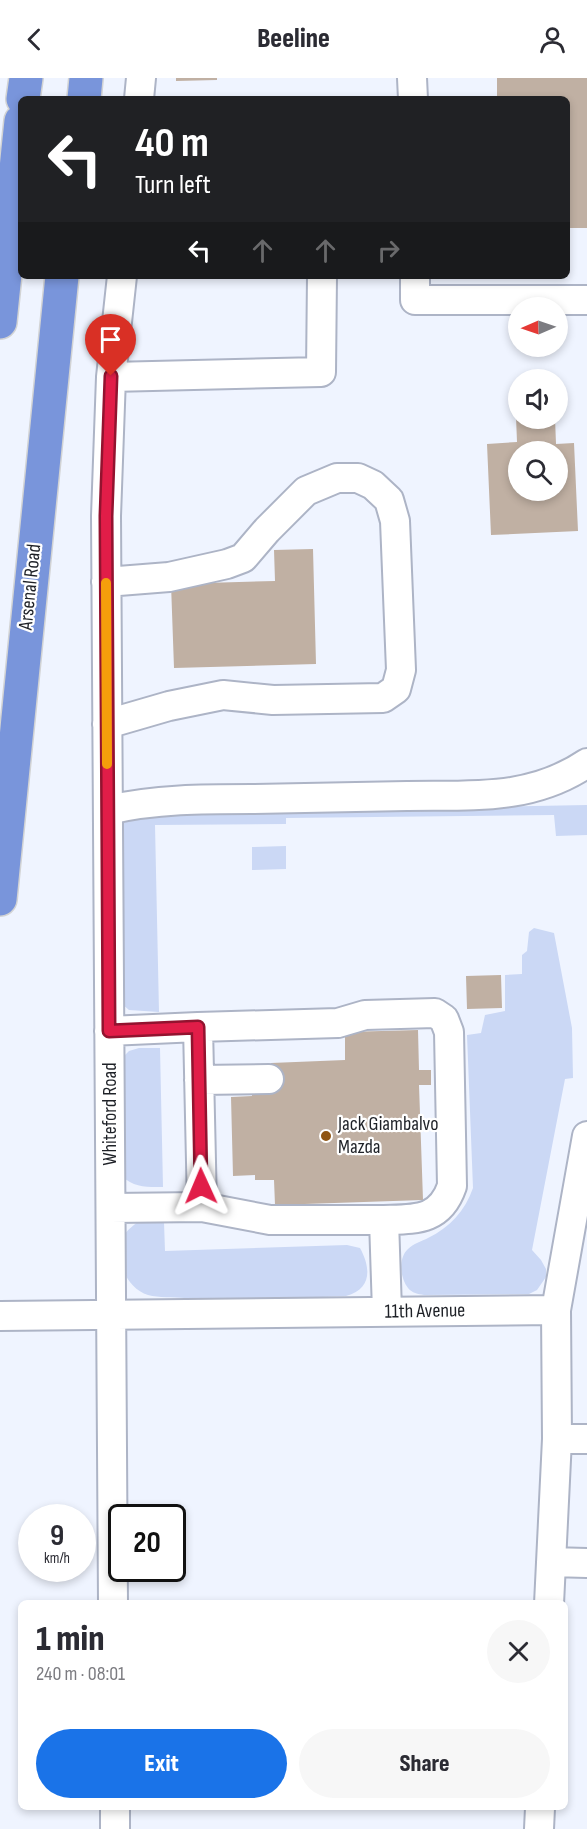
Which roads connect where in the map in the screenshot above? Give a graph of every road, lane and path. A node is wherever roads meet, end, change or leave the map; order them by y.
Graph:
1 (26, 78) edge
2 (86, 78) edge
3 (141, 78) edge
4 (412, 78) edge
5 (23, 96) edge
6 (84, 96) edge
7 (139, 96) edge
8 (413, 96) edge
9 (18, 150) edge
10 (62, 279) edge
11 (122, 279) edge
12 (322, 279) edge
13 (415, 279) edge
14 (587, 300) edge
15 (0, 322) edge
16 (111, 376) junction
17 (106, 582) junction
18 (107, 724) junction
19 (587, 763) edge
20 (108, 810) junction
21 (0, 899) edge
22 (198, 1027) junction
23 (109, 1031) junction
24 (269, 1079) dead end
25 (199, 1080) junction
26 (587, 1136) edge
27 (202, 1207) junction
28 (111, 1209) junction
29 (384, 1220) junction
30 (556, 1310) junction
31 (387, 1311) junction
32 (111, 1314) junction
33 (0, 1316) edge
34 (556, 1439) junction
35 (587, 1439) edge
36 (551, 1562) junction
37 (587, 1563) edge
38 (113, 1600) edge
39 (549, 1600) edge
40 (115, 1810) edge
41 (540, 1810) edge
42 (115, 1829) edge
43 (539, 1829) edge

1 - 5 highway
2 - 6 highway
3 - 7 street
4 - 8 street
9 - 15 highway
10 - 21 highway, Arsenal Road
11 - 16 street, Whiteford Road
12 - 16 street
13 - 14 street
16 - 17 street, Whiteford Road
17 - 18 street, Whiteford Road
17 - 18 street
18 - 20 street, Whiteford Road
19 - 20 street
20 - 23 street, Whiteford Road
22 - 23 street
22 - 25 street
22 - 29 street
23 - 28 street, Whiteford Road
24 - 25 street
25 - 27 street
26 - 30 street
27 - 28 street
27 - 29 street
28 - 32 street, Whiteford Road
29 - 31 street
30 - 31 street, 11th Avenue
30 - 34 street
31 - 32 street, 11th Avenue
32 - 33 street, 11th Avenue
32 - 38 street, Whiteford Road
34 - 35 street
34 - 36 street
36 - 37 street
36 - 39 street
40 - 42 street
41 - 43 street

